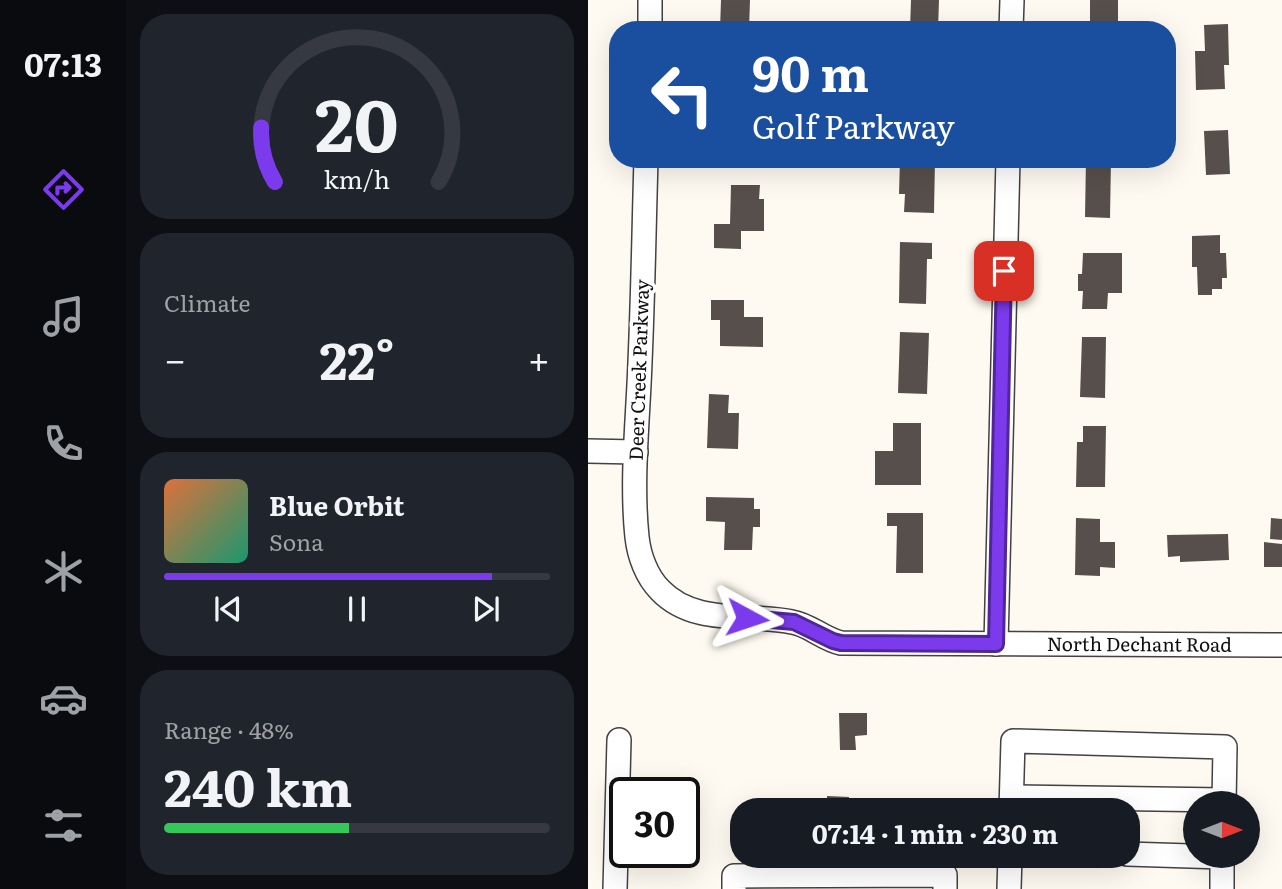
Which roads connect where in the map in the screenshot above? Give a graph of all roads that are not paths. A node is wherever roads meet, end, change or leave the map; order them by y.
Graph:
1 (650, 0) edge
2 (1012, 0) edge
3 (650, 21) edge
4 (1011, 21) edge
5 (646, 168) edge
6 (1008, 168) edge
7 (588, 451) edge
8 (636, 452) junction
9 (650, 578) joint
10 (996, 644) junction
11 (1282, 645) edge
12 (618, 740) dead end
13 (1224, 791) edge
14 (1012, 798) edge
15 (1183, 801) edge
16 (1140, 802) edge
17 (1140, 854) edge
18 (1183, 855) edge
19 (1010, 868) edge
20 (1222, 868) edge
21 (615, 889) edge
22 (734, 889) edge
23 (945, 889) edge
24 (1009, 889) edge
25 (1222, 889) edge

1 - 3 street
2 - 4 street
5 - 8 street, Deer Creek Parkway
6 - 10 street
7 - 8 street
8 - 9 street, Deer Creek Parkway
9 - 10 street, North Dechant Road
10 - 11 street, North Dechant Road
12 - 21 street
13 - 14 street
15 - 16 street
17 - 18 street
19 - 24 street
20 - 25 street
22 - 23 street

